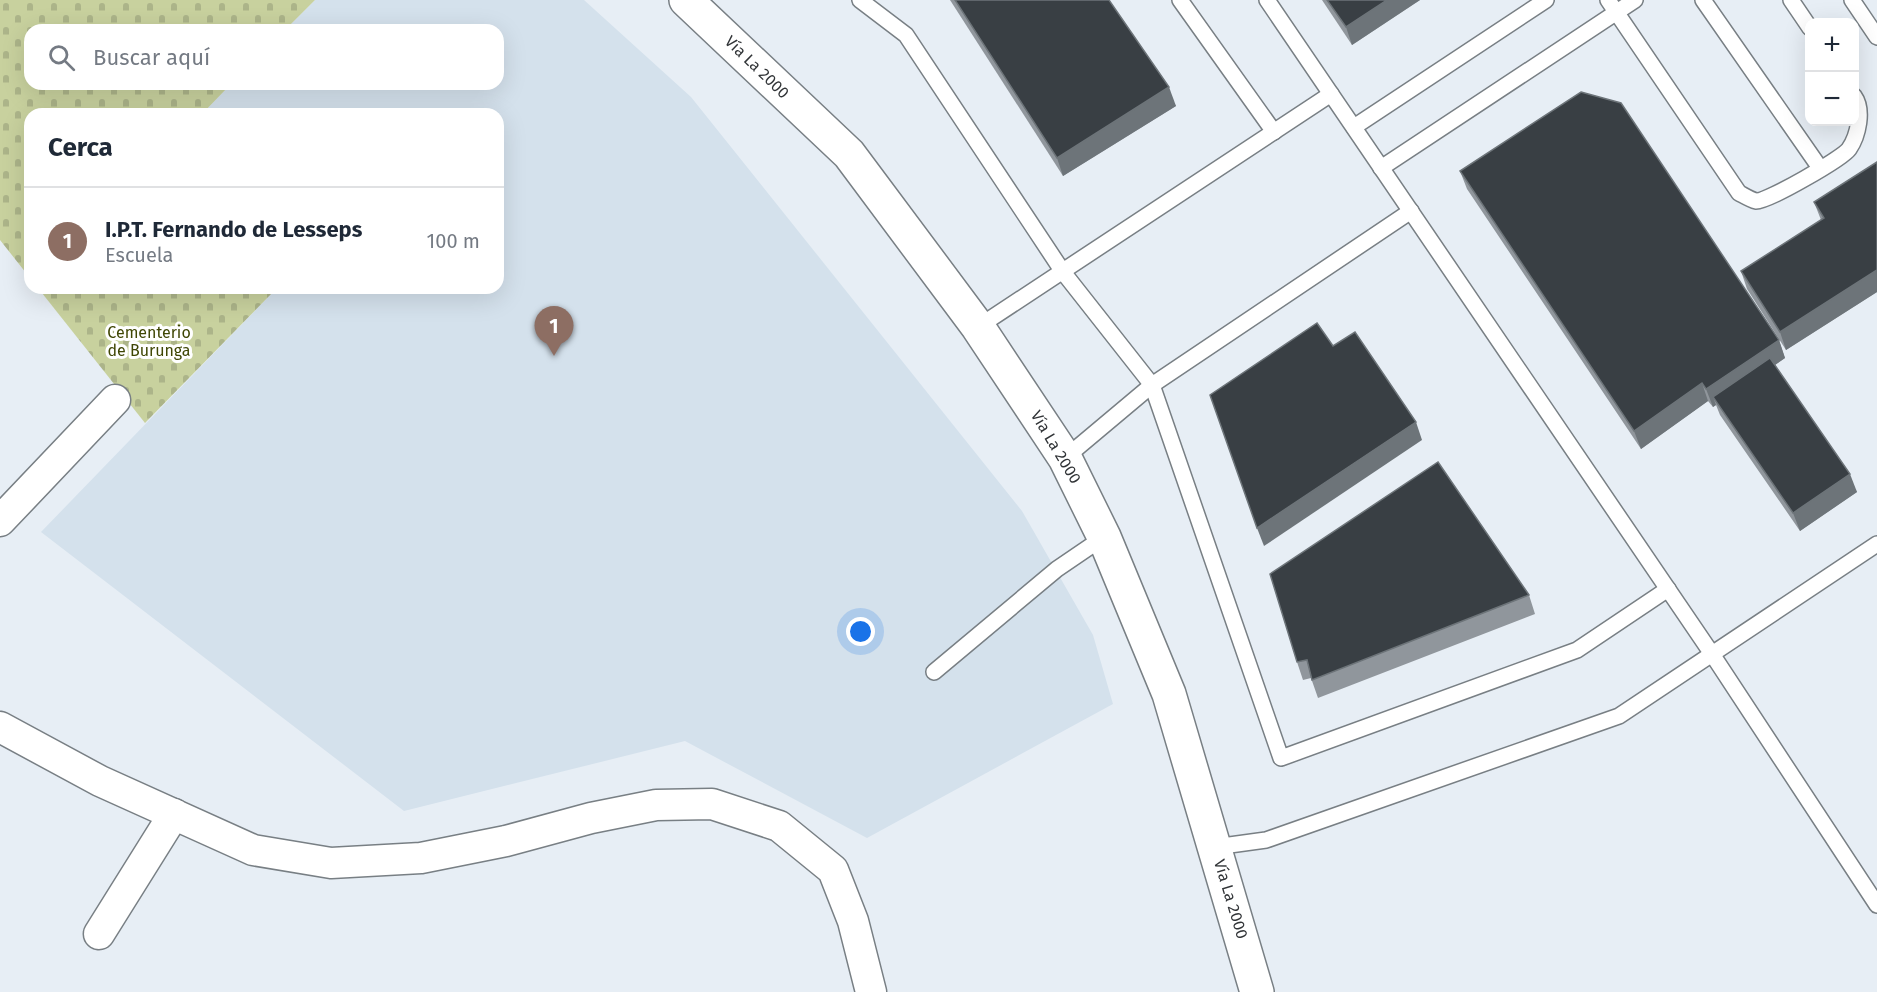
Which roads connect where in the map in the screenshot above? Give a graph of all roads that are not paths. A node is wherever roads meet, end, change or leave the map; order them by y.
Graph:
1 (686, 0) edge
2 (860, 0) edge
3 (1180, 0) edge
4 (1267, 0) edge
5 (1546, 0) edge
6 (1635, 0) edge
7 (1703, 0) edge
8 (1791, 0) edge
9 (1852, 0) edge
10 (1612, 6) edge
11 (1805, 22) edge
12 (1877, 37) edge
13 (1331, 94) junction
14 (1858, 126) edge
15 (1354, 127) junction
16 (1274, 132) junction
17 (1381, 168) junction
18 (1820, 168) junction
19 (1411, 212) junction
20 (1063, 272) junction
21 (978, 327) junction
22 (1152, 385) junction
23 (115, 400) dead end
24 (1065, 458) junction
25 (0, 521) edge
26 (1104, 537) junction
27 (1877, 544) edge
28 (1668, 589) junction
29 (1712, 654) junction
30 (934, 672) dead end
31 (0, 727) edge
32 (174, 814) junction
33 (1215, 847) junction
34 (1877, 905) edge
35 (99, 934) dead end
36 (870, 992) edge
37 (1257, 992) edge

1 - 21 street, Vía La 2000
2 - 20 lane
3 - 16 lane
4 - 13 lane
5 - 15 lane
6 - 10 lane
7 - 18 lane
8 - 11 lane
9 - 12 lane
10 - 17 lane
10 - 18 lane
13 - 15 lane
13 - 16 lane
14 - 18 lane
15 - 17 lane
16 - 20 lane
17 - 19 lane
19 - 22 lane
19 - 28 lane
20 - 21 lane
20 - 22 lane
21 - 24 street, Vía La 2000
22 - 24 lane
22 - 28 lane
23 - 25 street
24 - 26 street, Vía La 2000
26 - 30 lane
26 - 33 street, Vía La 2000
27 - 29 lane
28 - 29 lane
29 - 33 lane
29 - 34 lane
31 - 32 street
32 - 35 street
32 - 36 street
33 - 37 street, Vía La 2000

